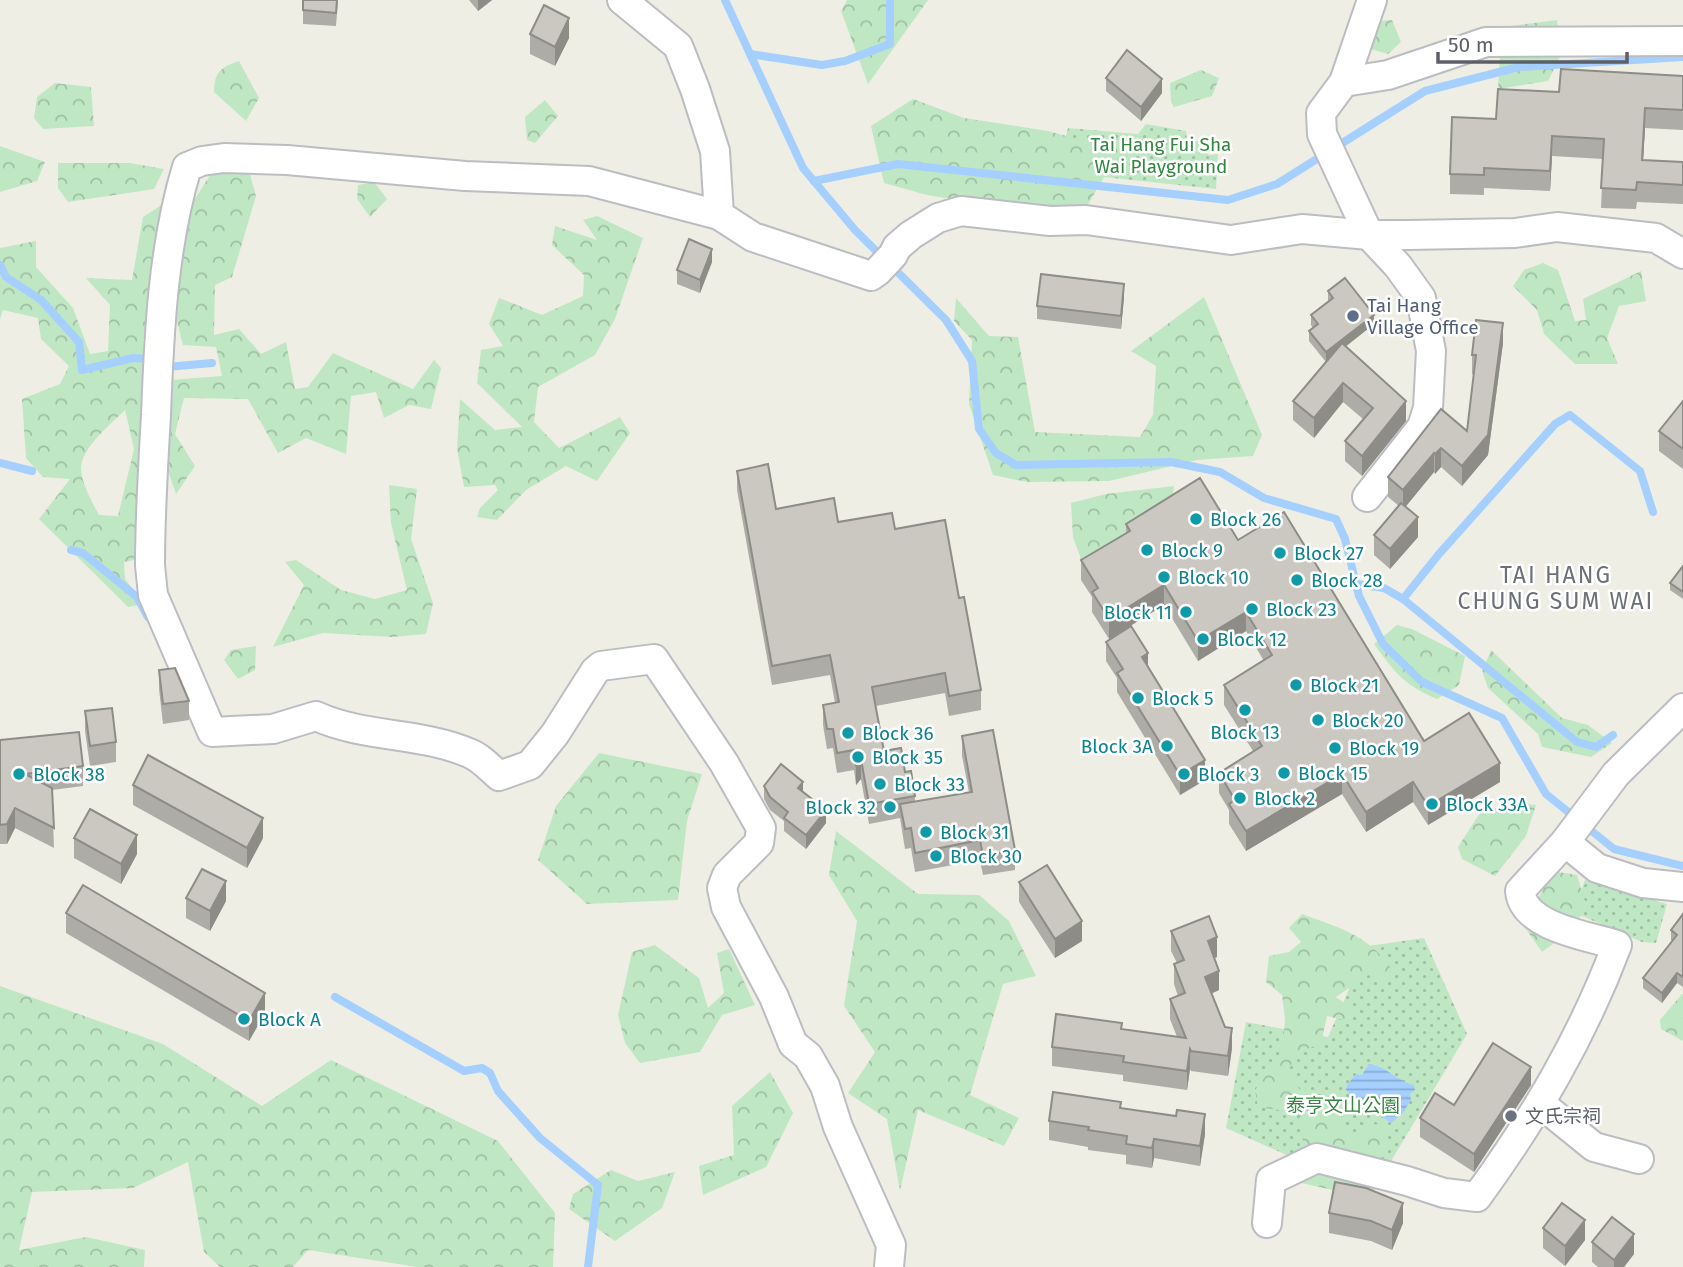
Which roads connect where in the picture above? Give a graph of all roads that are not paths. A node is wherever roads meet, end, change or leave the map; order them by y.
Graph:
1 (622, 0) edge
2 (1372, 0) edge
3 (1683, 41) edge
4 (1344, 82) junction
5 (719, 215) junction
6 (1369, 235) junction
7 (1683, 254) edge
8 (1367, 496) dead end
9 (1683, 708) edge
10 (1569, 837) junction
11 (1683, 887) edge
12 (1541, 1104) junction
13 (1639, 1159) dead end
14 (1267, 1223) dead end
15 (889, 1267) edge

1 - 5 street
2 - 4 street
3 - 4 street
4 - 6 street
5 - 6 street
5 - 15 street
6 - 7 street
6 - 8 street
9 - 10 street
10 - 11 street
10 - 12 street
12 - 13 street
12 - 14 street

